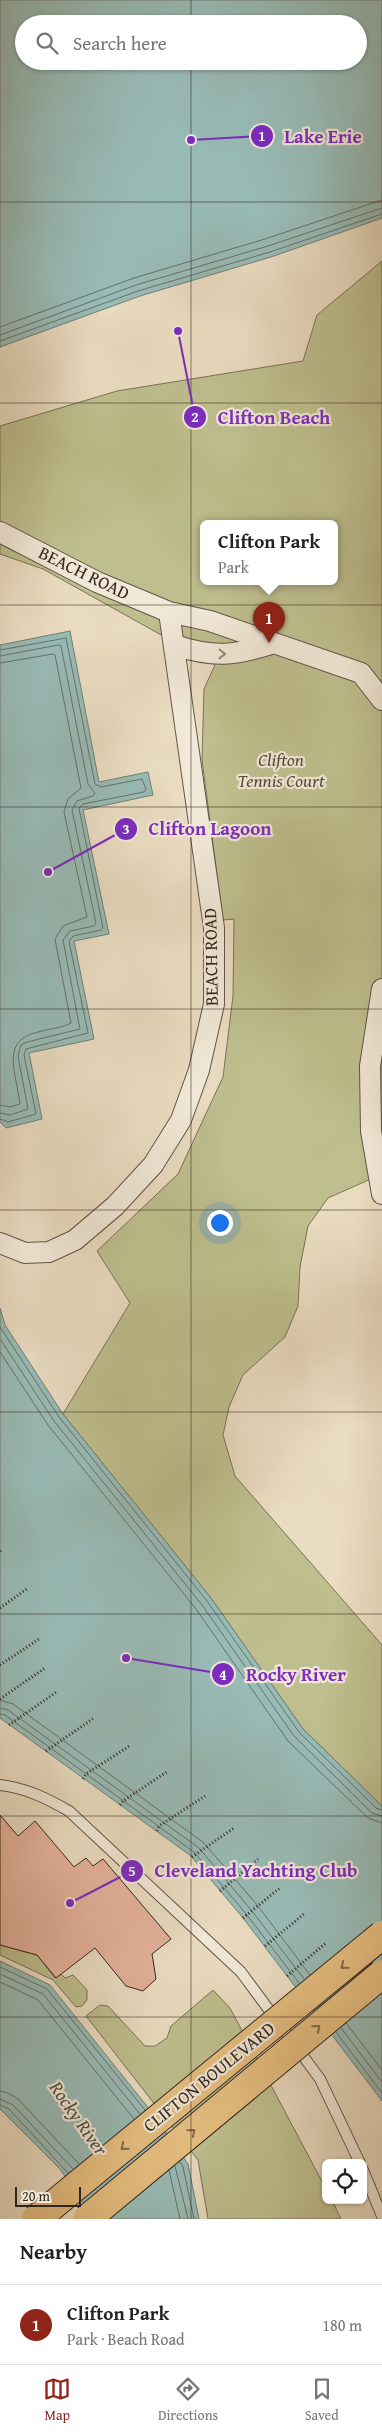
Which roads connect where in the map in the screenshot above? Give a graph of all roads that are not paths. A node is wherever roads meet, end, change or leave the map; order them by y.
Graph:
1 (0, 532) edge
2 (169, 612) junction
3 (274, 644) junction
4 (174, 645) junction
5 (382, 700) edge
6 (382, 989) edge
7 (382, 1194) edge
8 (0, 1243) edge
9 (0, 1786) edge
10 (382, 1935) edge
11 (382, 1974) edge
12 (358, 2159) edge
13 (367, 2180) edge
14 (382, 2216) edge
15 (36, 2219) edge
16 (87, 2219) edge

1 - 2 street, BEACH ROAD
2 - 3 street, BEACH ROAD
2 - 4 street, BEACH ROAD
4 -> 3 street
3 - 5 street, BEACH ROAD
4 - 8 street, BEACH ROAD
6 - 7 street
9 - 12 lane
10 -> 15 main road, CLIFTON BOULEVARD, bridge
16 -> 11 main road, CLIFTON BOULEVARD, bridge
13 - 14 lane

